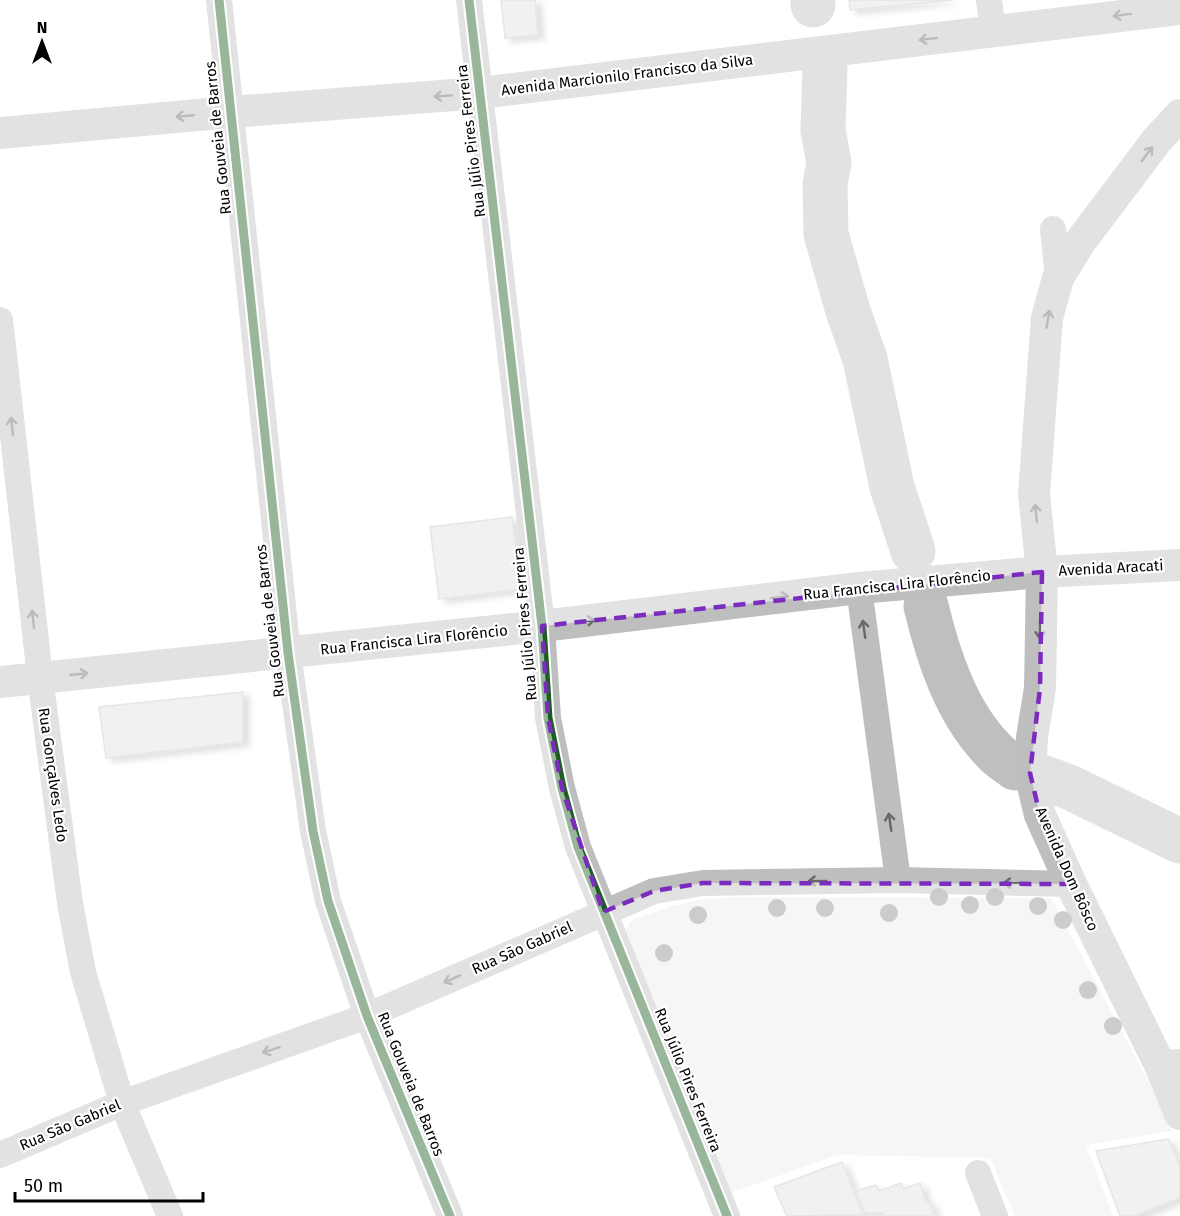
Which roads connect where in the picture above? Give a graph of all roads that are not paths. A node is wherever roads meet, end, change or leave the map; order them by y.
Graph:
1 (219, 0) edge
2 (469, 0) edge
3 (989, 0) edge
4 (1180, 9) edge
5 (993, 31) junction
6 (480, 93) junction
7 (231, 112) junction
8 (1180, 115) edge
9 (0, 133) edge
10 (1053, 229) dead end
11 (1058, 278) junction
12 (0, 320) edge
13 (1180, 565) edge
14 (1042, 572) junction
15 (859, 588) junction
16 (542, 626) junction
17 (288, 653) junction
18 (40, 678) junction
19 (0, 682) edge
20 (898, 880) junction
21 (1071, 884) junction
22 (603, 912) junction
23 (368, 1016) junction
24 (1169, 1062) edge
25 (122, 1103) junction
26 (1180, 1114) edge
27 (0, 1155) edge
28 (978, 1173) dead end
29 (170, 1216) edge
30 (450, 1216) edge
31 (727, 1216) edge
32 (995, 1216) edge

1 - 7 street, Rua Gouveia de Barros
2 - 6 street, Rua Júlio Pires Ferreira
3 - 5 street
4 -> 5 street, Avenida Marcionilo Francisco da Silva
5 -> 6 street, Avenida Marcionilo Francisco da Silva
6 -> 7 street, Avenida Marcionilo Francisco da Silva
6 - 16 street, Rua Júlio Pires Ferreira
7 -> 9 street, Avenida Marcionilo Francisco da Silva
7 - 17 street, Rua Gouveia de Barros
11 -> 8 street, Avenida Dom Bôsco
10 - 11 street
14 -> 11 street, Avenida Dom Bôsco
18 -> 12 street, Rua Gonçalves Ledo
13 - 14 street, Avenida Aracati
14 - 15 street, Rua Francisca Lira Florêncio
14 -> 21 street, Avenida Dom Bôsco
16 -> 15 street, Rua Francisca Lira Florêncio
20 -> 15 street
16 - 17 street, Rua Francisca Lira Florêncio
16 - 22 street, Rua Júlio Pires Ferreira
18 -> 17 street, Rua Francisca Lira Florêncio
17 - 23 street, Rua Gouveia de Barros
18 - 19 street, Rua Francisca Lira Florêncio
18 - 25 street, Rua Gonçalves Ledo
21 -> 20 street, Rua São Gabriel
20 -> 22 street, Rua São Gabriel
21 - 24 street, Avenida Dom Bôsco
22 -> 23 street, Rua São Gabriel
22 - 31 street, Rua Júlio Pires Ferreira
23 -> 25 street, Rua São Gabriel
23 - 30 street, Rua Gouveia de Barros
24 - 26 street, Avenida Dom Bôsco
25 - 27 street, Rua São Gabriel
25 - 29 street, Rua Gonçalves Ledo
28 - 32 street

